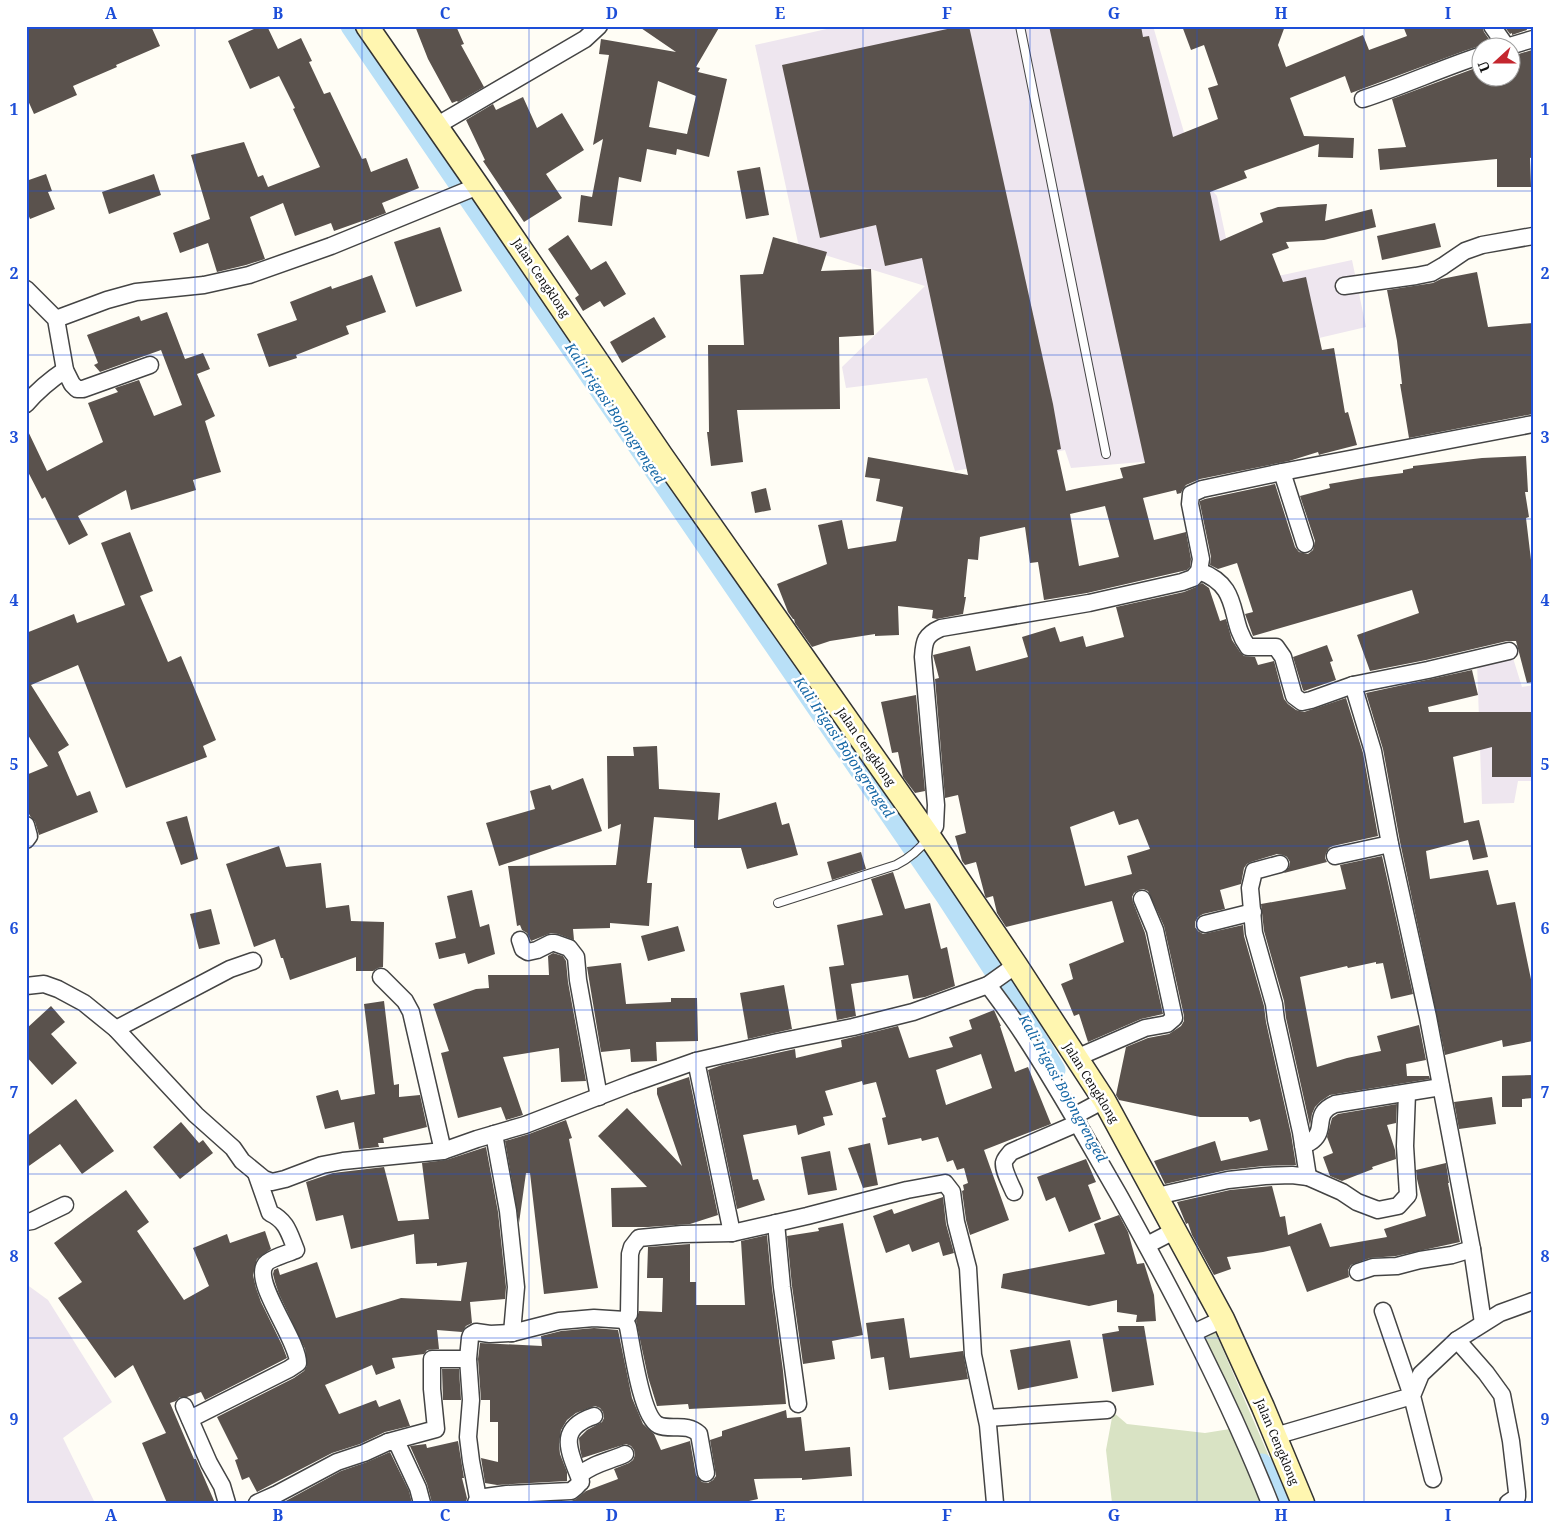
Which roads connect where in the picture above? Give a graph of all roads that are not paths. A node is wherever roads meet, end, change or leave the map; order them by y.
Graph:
1 (367, 26) edge
2 (599, 26) edge
3 (1020, 26) edge
4 (1492, 26) edge
5 (1499, 38) edge
6 (1472, 58) edge
7 (1364, 99) dead end
8 (436, 126) junction
9 (473, 189) junction
10 (1533, 236) edge
11 (1344, 286) dead end
12 (26, 289) edge
13 (56, 319) junction
14 (150, 364) dead end
15 (65, 370) junction
16 (26, 404) edge
17 (1533, 424) edge
18 (1106, 454) dead end
19 (1282, 472) junction
20 (1305, 544) dead end
21 (1198, 571) junction
22 (1509, 651) dead end
23 (1353, 685) junction
24 (26, 825) edge
25 (26, 840) edge
26 (925, 841) junction
27 (1390, 844) junction
28 (1335, 856) dead end
29 (1280, 864) dead end
30 (1142, 899) dead end
31 (778, 903) dead end
32 (1253, 912) junction
33 (1205, 924) dead end
34 (520, 940) dead end
35 (253, 961) dead end
36 (1002, 975) junction
37 (381, 977) dead end
38 (27, 985) edge
39 (116, 1029) junction
40 (1076, 1058) junction
41 (696, 1061) junction
42 (1441, 1087) junction
43 (1407, 1093) junction
44 (599, 1097) junction
45 (1102, 1101) junction
46 (1076, 1118) junction
47 (494, 1134) junction
48 (1303, 1145) junction
49 (443, 1151) junction
50 (256, 1173) junction
51 (1308, 1177) junction
52 (1014, 1192) dead end
53 (1157, 1196) junction
54 (64, 1205) dead end
55 (26, 1222) edge
56 (776, 1223) junction
57 (1172, 1232) junction
58 (732, 1233) junction
59 (1148, 1245) junction
60 (1472, 1249) junction
61 (1358, 1272) dead end
62 (1533, 1300) edge
63 (1383, 1311) dead end
64 (625, 1320) junction
65 (1219, 1322) junction
66 (1483, 1323) junction
67 (1195, 1332) junction
68 (512, 1333) junction
69 (1456, 1340) junction
70 (468, 1359) junction
71 (1412, 1396) junction
72 (798, 1404) dead end
73 (1106, 1410) dead end
74 (594, 1416) dead end
75 (987, 1418) junction
76 (1275, 1436) junction
77 (388, 1442) junction
78 (625, 1454) dead end
79 (706, 1473) dead end
80 (1433, 1479) dead end
81 (581, 1482) junction
82 (279, 1499) edge
83 (477, 1500) edge
84 (227, 1503) edge
85 (257, 1503) edge
86 (422, 1503) edge
87 (995, 1503) edge
88 (1270, 1503) edge
89 (1303, 1503) edge
90 (1508, 1503) edge

1 - 8 main road, Jalan Cengklong
2 - 8 street
3 - 18 lane
4 - 5 street
6 - 7 street
8 - 9 main road, Jalan Cengklong
9 - 13 street
9 - 26 main road, Jalan Cengklong
10 - 11 street
12 - 13 street
13 - 15 street
14 - 15 street
15 - 16 street
17 - 19 street
19 - 20 street
19 - 21 street
21 - 23 street
21 - 26 street
22 - 23 street
23 - 27 street
24 - 25 street
26 - 31 lane
26 - 36 main road, Jalan Cengklong
27 - 28 street
27 - 42 street
29 - 32 street
30 - 40 street
32 - 33 street
32 - 48 street
34 - 44 street
35 - 39 street
36 - 40 main road, Jalan Cengklong
36 - 41 street
36 - 46 street
37 - 49 street
38 - 39 street
39 - 50 street
40 - 45 main road, Jalan Cengklong
41 - 44 street
41 - 58 street
42 - 43 street
42 - 60 street
43 - 48 street
43 - 51 street
44 - 47 street
45 - 46 street
45 - 53 main road, Jalan Cengklong
46 - 52 street
46 - 59 street
47 - 49 street
47 - 68 street
48 - 51 street
49 - 50 street
50 - 84 street
51 - 53 street
53 - 57 main road, Jalan Cengklong
54 - 55 street
56 - 58 street
56 - 72 street
56 - 75 street
57 - 59 street
57 - 65 main road, Jalan Cengklong
58 - 64 street
59 - 67 street
60 - 61 street
60 - 66 street
62 - 66 street
63 - 71 street
64 - 68 street
64 - 79 street
65 - 67 street
65 - 76 main road, Jalan Cengklong
66 - 69 street
67 - 88 street
68 - 70 street
69 - 71 street
69 - 90 street
70 - 77 street
70 - 83 street
71 - 76 street
71 - 80 street
73 - 75 street
74 - 81 street
75 - 87 street
76 - 89 main road, Jalan Cengklong
77 - 82 street
77 - 86 street
78 - 81 street
81 - 83 street
82 - 85 street

